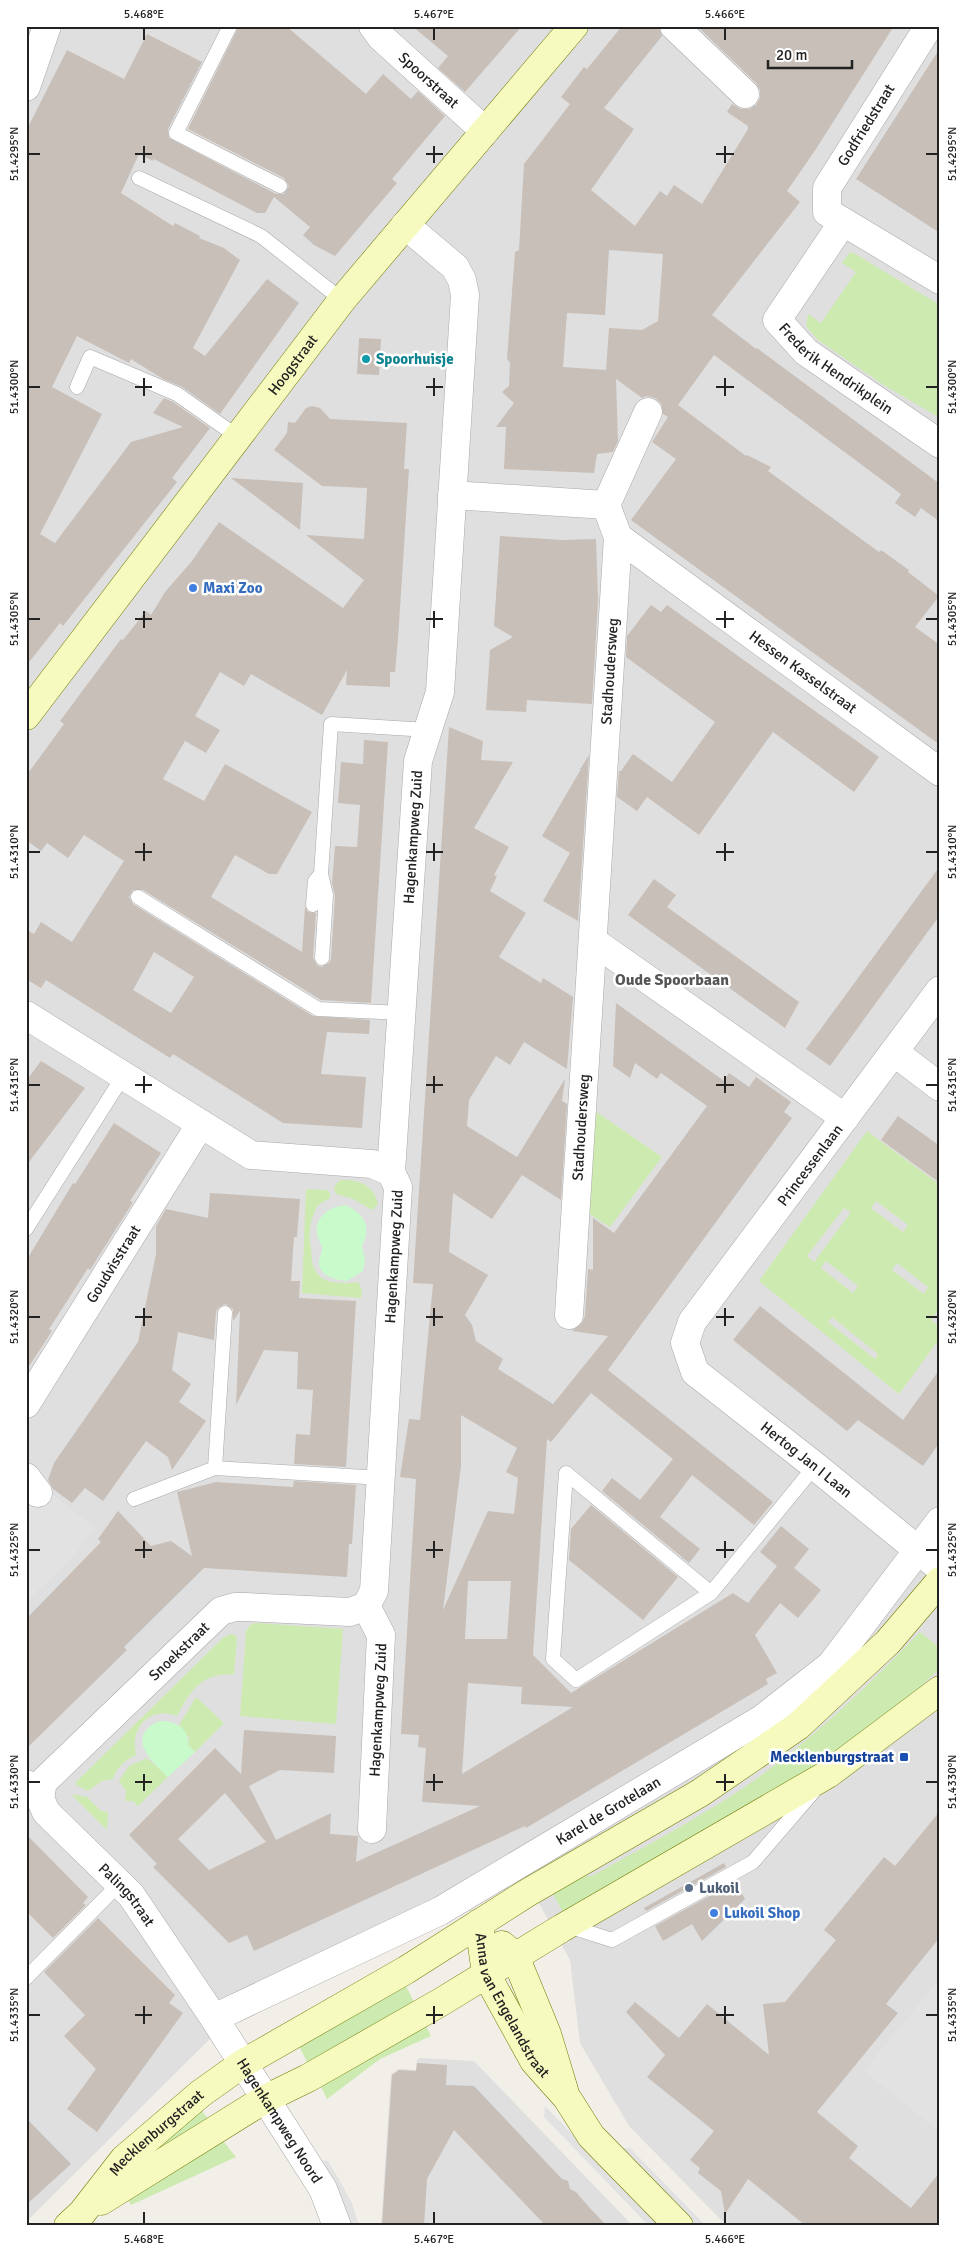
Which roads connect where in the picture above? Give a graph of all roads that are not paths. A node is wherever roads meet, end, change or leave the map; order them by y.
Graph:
1 (47, 26) edge
2 (230, 26) edge
3 (373, 26) edge
4 (574, 26) edge
5 (674, 26) edge
6 (929, 26) edge
7 (26, 87) edge
8 (746, 94) dead end
9 (485, 131) junction
10 (139, 178) dead end
11 (280, 186) dead end
12 (843, 222) junction
13 (405, 226) junction
14 (940, 280) edge
15 (342, 300) junction
16 (77, 387) dead end
17 (648, 412) dead end
18 (238, 437) junction
19 (940, 444) edge
20 (452, 495) junction
21 (606, 505) junction
22 (618, 537) junction
23 (26, 716) edge
24 (428, 730) junction
25 (940, 772) edge
26 (321, 874) junction
27 (138, 897) dead end
28 (313, 905) dead end
29 (593, 941) junction
30 (322, 958) dead end
31 (940, 990) edge
32 (402, 1013) junction
33 (26, 1014) edge
34 (894, 1052) junction
35 (124, 1075) junction
36 (940, 1087) edge
37 (845, 1118) junction
38 (200, 1125) junction
39 (391, 1172) junction
40 (26, 1228) edge
41 (225, 1313) dead end
42 (569, 1315) dead end
43 (685, 1343) joint
44 (26, 1404) edge
45 (815, 1466) junction
46 (215, 1468) junction
47 (382, 1478) junction
48 (134, 1500) dead end
49 (940, 1521) edge
50 (917, 1550) junction
51 (940, 1568) edge
52 (940, 1581) edge
53 (711, 1594) junction
54 (366, 1606) junction
55 (940, 1690) edge
56 (828, 1774) junction
57 (33, 1791) edge
58 (372, 1829) dead end
59 (119, 1884) junction
60 (479, 1923) junction
61 (567, 1926) junction
62 (515, 1956) junction
63 (486, 1974) junction
64 (26, 1978) edge
65 (214, 2018) junction
66 (242, 2064) junction
67 (567, 2098) junction
68 (266, 2100) junction
69 (75, 2219) edge
70 (336, 2226) edge
71 (679, 2226) edge

1 - 7 street
2 - 11 lane
3 - 9 street, Spoorstraat
4 - 9 main road, Hoogstraat
5 - 8 street
6 - 12 street, Godfriedstraat
9 - 13 main road, Hoogstraat
10 - 15 lane
12 - 14 street
12 - 19 street, Frederik Hendrikplein
13 - 15 main road, Hoogstraat
13 - 20 street, Hagenkampweg Zuid
15 - 18 main road, Hoogstraat
16 - 18 lane
17 - 21 street
18 - 23 main road, Hoogstraat
20 - 21 street
20 - 24 street, Hagenkampweg Zuid
21 - 22 street, Stadhoudersweg
22 - 25 street, Hessen Kasselstraat
22 - 29 street, Stadhoudersweg
24 - 26 lane
24 - 32 street, Hagenkampweg Zuid
26 - 28 lane
26 - 30 lane
27 - 32 lane
29 - 37 street
29 - 42 street, Stadhoudersweg
31 - 34 street, Princessenlaan
32 - 39 street, Hagenkampweg Zuid
33 - 35 street
34 - 36 street
34 - 37 street, Princessenlaan
35 - 38 street
35 - 40 lane
37 - 43 street, Princessenlaan
38 - 39 street
38 - 44 street, Goudvisstraat
39 - 47 street, Hagenkampweg Zuid
41 - 46 lane
43 - 45 street, Hertog Jan I Laan
45 - 50 street, Hertog Jan I Laan
45 - 53 lane
46 - 47 lane
46 - 48 lane
47 - 54 street, Hagenkampweg Zuid
49 - 50 street, Karel de Grotelaan
50 - 51 street, Hertog Jan I Laan
50 - 65 street, Karel de Grotelaan
52 - 60 main road, Karel de Grotelaan
53 - 53 lane
54 - 57 street, Snoekstraat
54 - 58 street, Hagenkampweg Zuid
55 - 56 main road
56 - 61 main road
56 - 61 lane
57 - 59 street, Palingstraat
59 - 64 lane
59 - 65 street, Palingstraat
60 - 62 main road, Anna van Engelandstraat
60 - 63 main road, Anna van Engelandstraat
60 - 66 main road, Karel de Grotelaan
61 - 62 main road
62 - 63 main road
62 - 67 main road, Anna van Engelandstraat
63 - 67 main road, Anna van Engelandstraat
63 - 68 main road
65 - 66 street, Hagenkampweg Noord
66 - 68 street, Hagenkampweg Noord
66 - 69 main road, Mecklenburgstraat
67 - 71 main road, Anna van Engelandstraat
68 - 69 main road, Mecklenburgstraat
68 - 70 street, Hagenkampweg Noord

